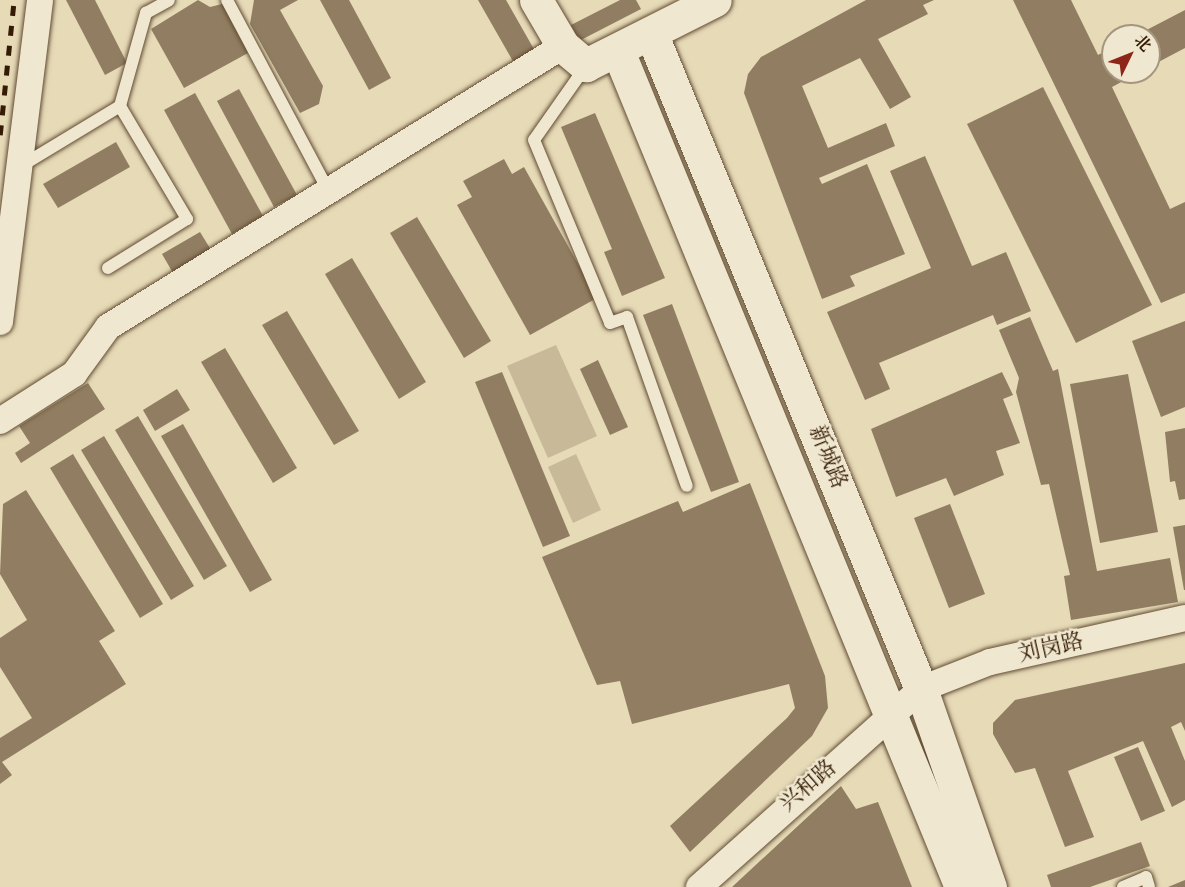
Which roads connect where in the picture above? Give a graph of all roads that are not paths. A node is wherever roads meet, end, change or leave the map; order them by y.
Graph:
1 (40, 0) edge
2 (169, 0) edge
3 (227, 0) edge
4 (536, 0) edge
5 (715, 0) edge
6 (651, 33) junction
7 (618, 51) junction
8 (574, 56) junction
9 (120, 106) junction
10 (20, 167) junction
11 (330, 193) junction
12 (108, 268) dead end
13 (0, 322) edge
14 (0, 421) edge
15 (687, 486) dead end
16 (1185, 618) edge
17 (921, 689) junction
18 (893, 713) junction
19 (699, 887) edge
20 (961, 887) edge
21 (990, 887) edge
22 (1123, 887) edge
23 (1149, 887) edge

1 - 10 street
2 - 9 lane
3 - 11 lane
4 - 8 main road
5 - 6 main road
6 - 7 main road
6 - 17 main road, 新城路
7 - 8 main road
7 - 18 main road, 新城路
8 - 11 street
8 - 15 lane
9 - 10 lane
9 - 12 lane
10 - 13 street
11 - 14 street
16 - 17 street, 刘岗路
17 - 18 street, 兴和路
17 - 21 main road, 新城路
18 - 19 street, 兴和路
18 - 20 main road, 新城路
22 - 23 lane

